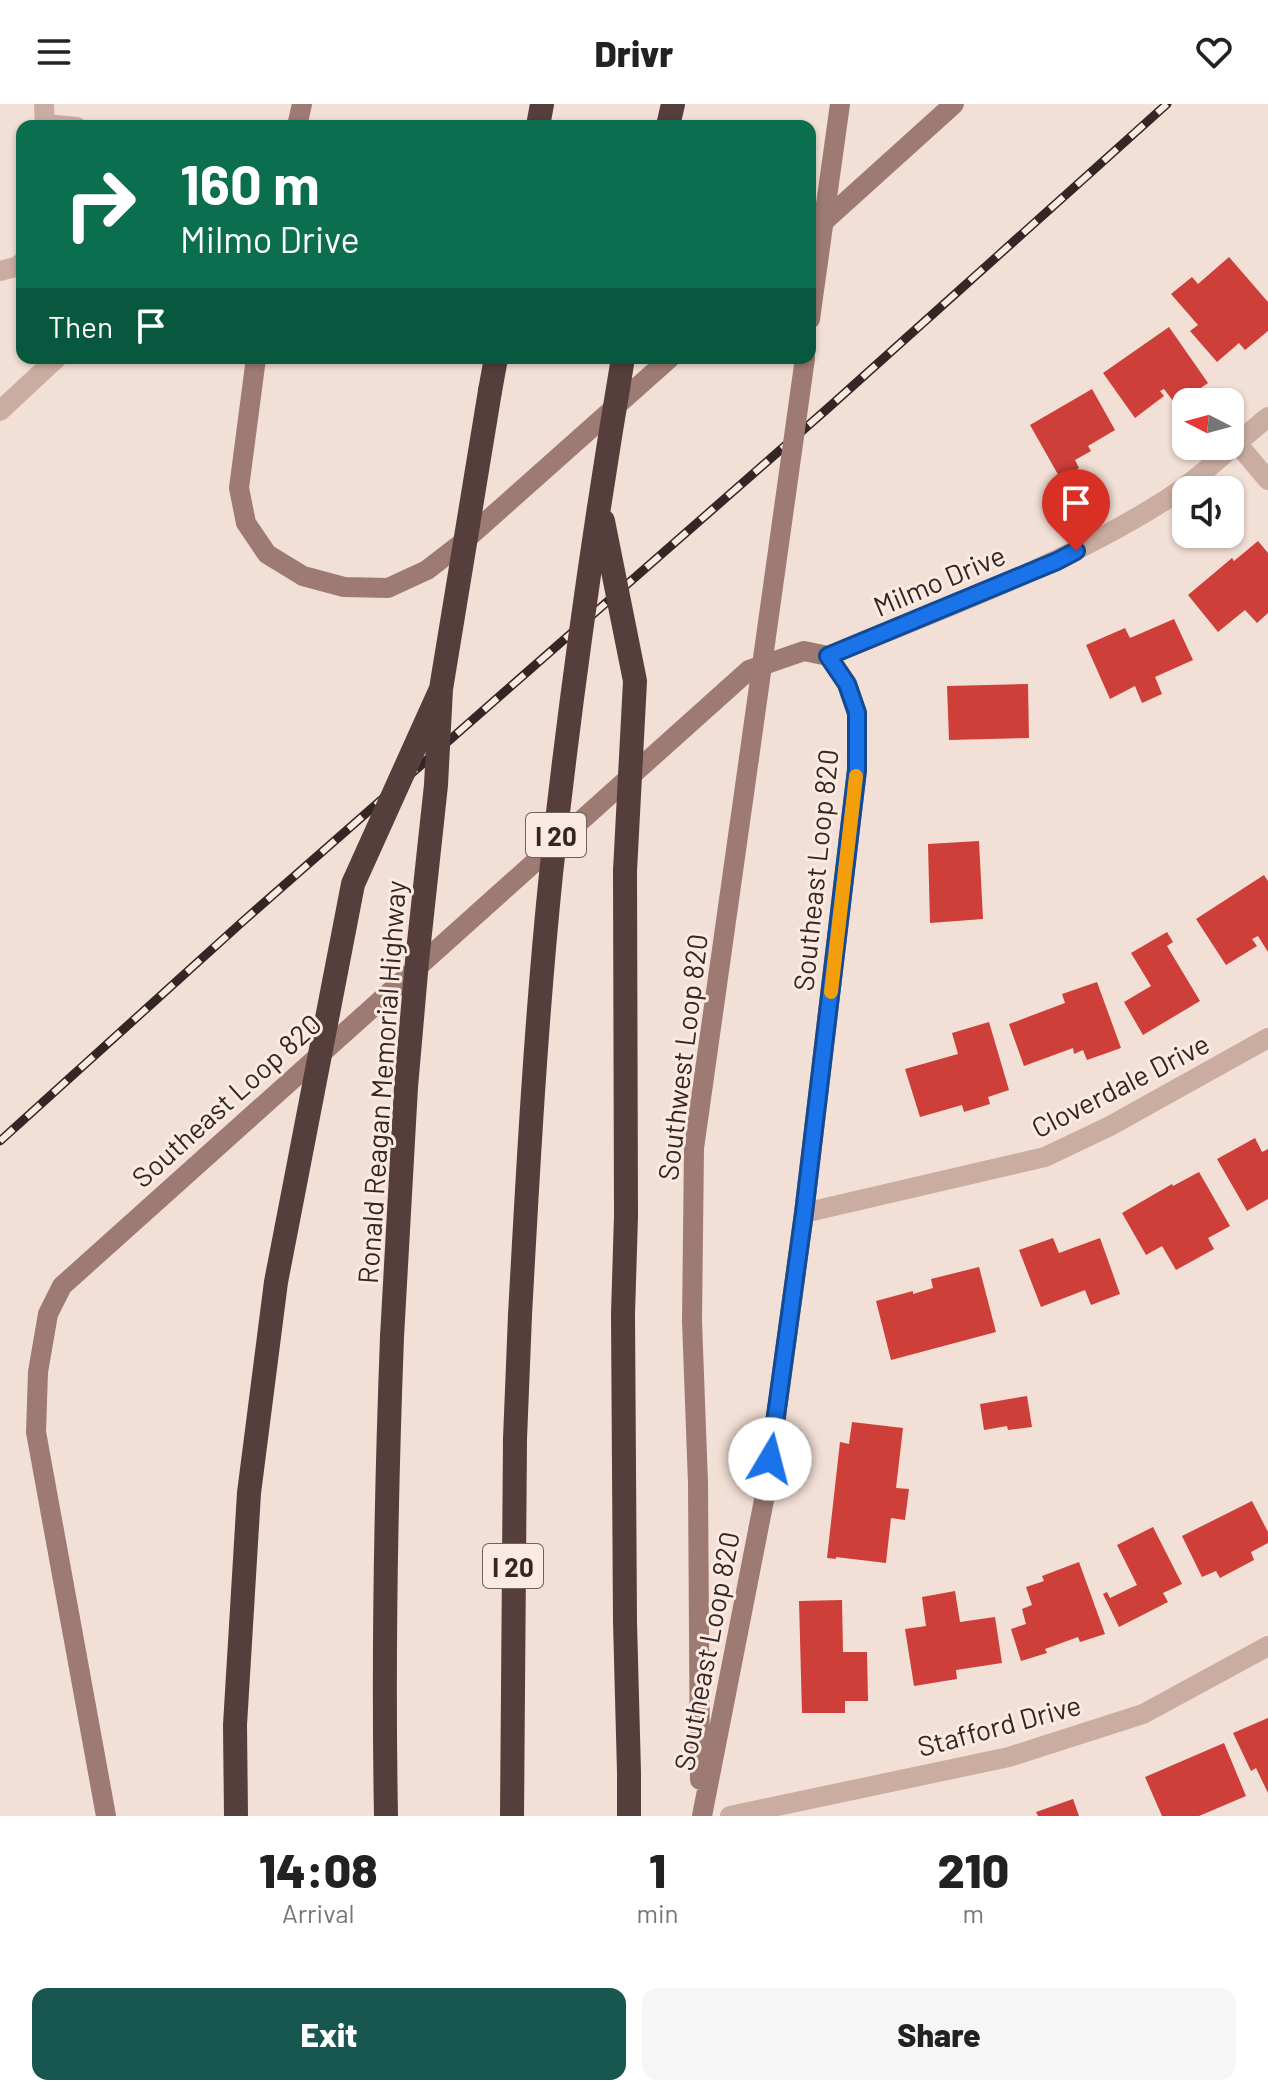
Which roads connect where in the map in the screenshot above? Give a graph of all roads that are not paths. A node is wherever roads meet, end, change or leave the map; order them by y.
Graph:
1 (840, 104) edge
2 (954, 104) edge
3 (816, 229) edge
4 (816, 276) edge
5 (51, 364) edge
6 (255, 364) edge
7 (495, 364) edge
8 (622, 364) edge
9 (663, 364) edge
10 (804, 364) edge
11 (0, 411) edge
12 (1268, 417) edge
13 (1244, 436) edge
14 (1244, 452) edge
15 (1219, 460) edge
16 (1268, 480) edge
17 (599, 500) junction
18 (828, 656) junction
19 (441, 689) junction
20 (1268, 1038) edge
21 (804, 1213) junction
22 (1268, 1646) edge
23 (106, 1816) edge
24 (236, 1816) edge
25 (386, 1816) edge
26 (512, 1816) edge
27 (629, 1816) edge
28 (701, 1816) edge
29 (730, 1816) edge

1 - 4 main road, bridge
2 - 3 main road
5 - 11 street
6 - 9 main road
7 - 19 highway, Ronald Reagan Memorial Highway, bridge
8 - 17 highway, I 20, bridge
10 - 28 main road, Southwest Loop 820, bridge
12 - 13 street, Milmo Drive
14 - 16 street
15 - 18 street, Milmo Drive
17 - 26 highway, I 20, bridge
17 - 27 highway, bridge
18 - 21 main road, Southeast Loop 820
18 - 23 main road, Southeast Loop 820
19 - 24 highway, bridge
19 - 25 highway, Ronald Reagan Memorial Highway, bridge
20 - 21 street, Cloverdale Drive
21 - 28 main road, Southeast Loop 820
22 - 29 street, Stafford Drive

